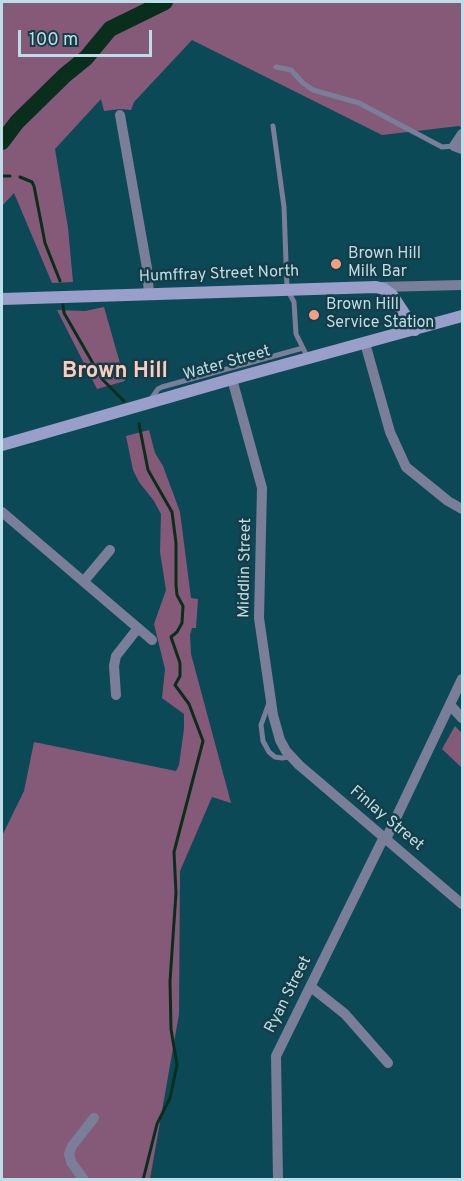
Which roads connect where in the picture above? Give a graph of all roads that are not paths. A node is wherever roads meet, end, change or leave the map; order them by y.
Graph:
1 (276, 67) dead end
2 (120, 115) dead end
3 (273, 126) dead end
4 (462, 134) edge
5 (458, 148) edge
6 (462, 285) edge
7 (376, 287) junction
8 (287, 289) junction
9 (149, 294) junction
10 (2, 300) edge
11 (462, 316) edge
12 (415, 330) junction
13 (365, 343) junction
14 (306, 353) junction
15 (232, 379) junction
16 (147, 403) junction
17 (2, 445) edge
18 (462, 509) edge
19 (2, 512) edge
20 (110, 550) dead end
21 (84, 581) junction
22 (138, 628) junction
23 (152, 640) dead end
24 (462, 679) edge
25 (116, 695) dead end
26 (270, 701) junction
27 (450, 705) junction
28 (462, 718) edge
29 (291, 757) junction
30 (385, 838) junction
31 (462, 904) edge
32 (311, 987) junction
33 (387, 1063) dead end
34 (94, 1118) dead end
35 (84, 1179) edge
36 (278, 1179) edge

1 - 5 lane
2 - 9 street
3 - 8 lane
4 - 5 street
6 - 7 street
7 - 8 main road, Humffray Street North
7 - 12 main road
8 - 9 main road, Humffray Street North
8 - 14 lane
9 - 10 main road, Humffray Street North
11 - 12 main road, Water Street
12 - 13 main road, Water Street
13 - 14 main road, Water Street
13 - 18 street
14 - 15 main road, Water Street
14 - 16 lane
15 - 16 main road, Water Street
15 - 26 street, Middlin Street
16 - 17 main road, Water Street
19 - 21 street
20 - 21 street
21 - 22 street
22 - 23 street
22 - 25 street
24 - 27 street, Ryan Street
26 - 29 street, Middlin Street
26 - 29 lane
27 - 28 street
27 - 30 street, Ryan Street
29 - 30 street, Finlay Street
30 - 31 street, Finlay Street
30 - 32 street, Ryan Street
32 - 33 street
32 - 36 street, Ryan Street
34 - 35 street

